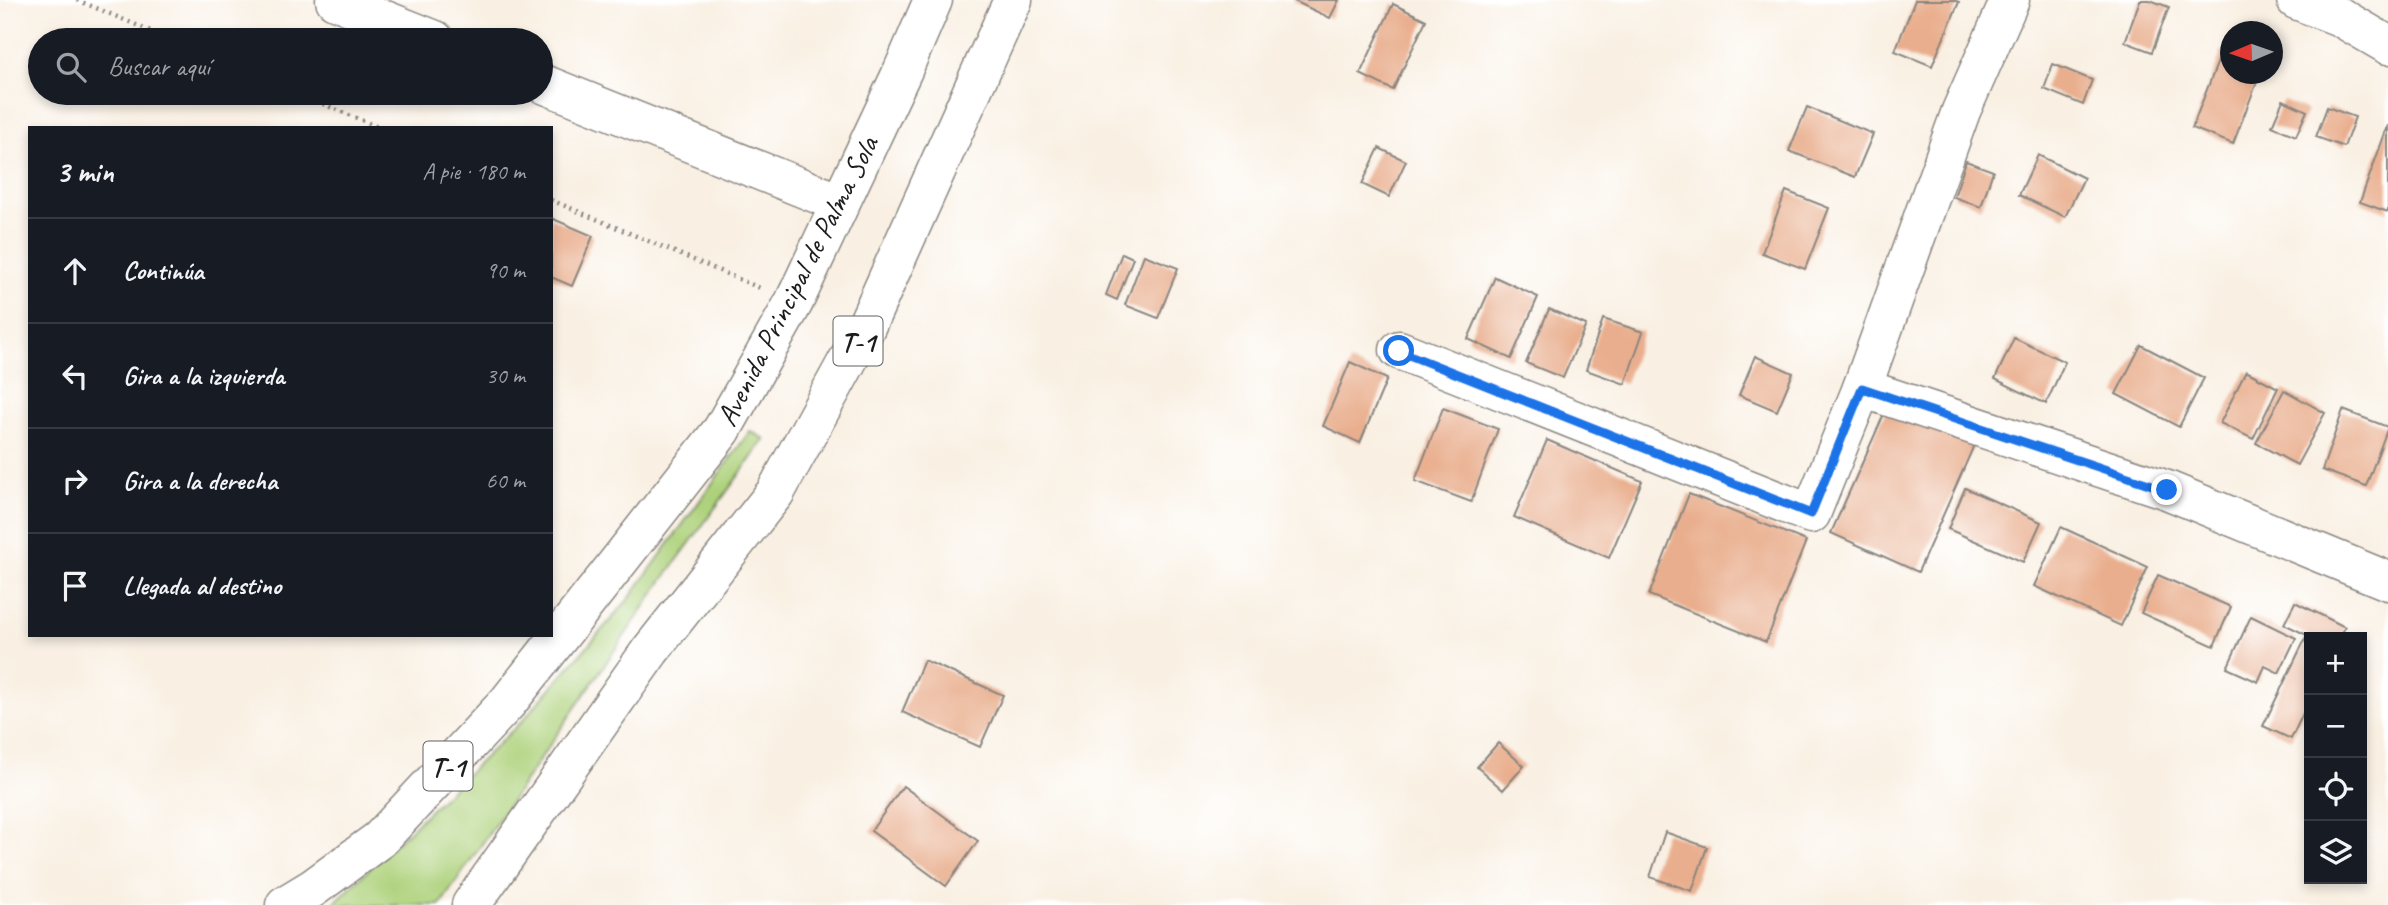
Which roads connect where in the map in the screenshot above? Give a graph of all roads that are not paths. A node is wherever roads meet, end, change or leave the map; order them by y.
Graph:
1 (335, 0) edge
2 (933, 0) edge
3 (1013, 0) edge
4 (2010, 0) edge
5 (2297, 0) edge
6 (405, 28) edge
7 (2388, 45) edge
8 (553, 88) edge
9 (840, 203) junction
10 (1399, 351) dead end
11 (1862, 388) junction
12 (2388, 581) edge
13 (285, 905) edge
14 (471, 905) edge

1 - 6 main road
2 - 9 main road, Avenida Principal de Palma Sola / T-1
3 - 14 main road, T-1
4 - 11 main road
5 - 7 main road
8 - 9 main road
9 - 13 main road, Avenida Principal de Palma Sola / T-1
10 - 11 main road
11 - 12 main road

